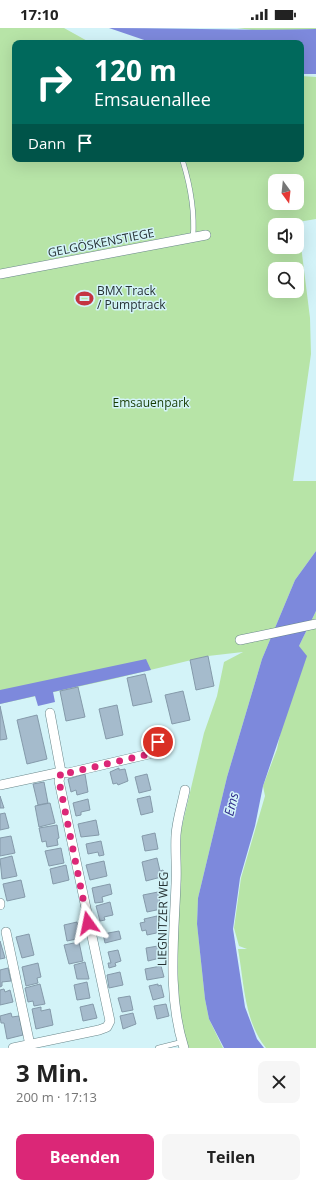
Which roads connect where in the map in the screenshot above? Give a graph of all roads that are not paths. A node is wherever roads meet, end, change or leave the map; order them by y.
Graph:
1 (183, 162) edge
2 (206, 235) dead end
3 (193, 238) junction
4 (0, 274) edge
5 (316, 624) edge
6 (240, 640) dead end
7 (50, 713) dead end
8 (158, 742) dead end
9 (61, 772) junction
10 (0, 785) edge
11 (185, 790) dead end
12 (6, 932) dead end
13 (30, 1044) junction
14 (183, 1045) edge
15 (13, 1048) edge
16 (158, 1048) edge

1 - 3 lane
2 - 3 street, GELGÖSKENSTIEGE
3 - 4 street, GELGÖSKENSTIEGE
5 - 6 street
7 - 9 street
8 - 9 street
9 - 10 street
9 - 13 street
11 - 14 street, LIEGNITZER WEG
12 - 13 street
13 - 15 street
14 - 16 lane

